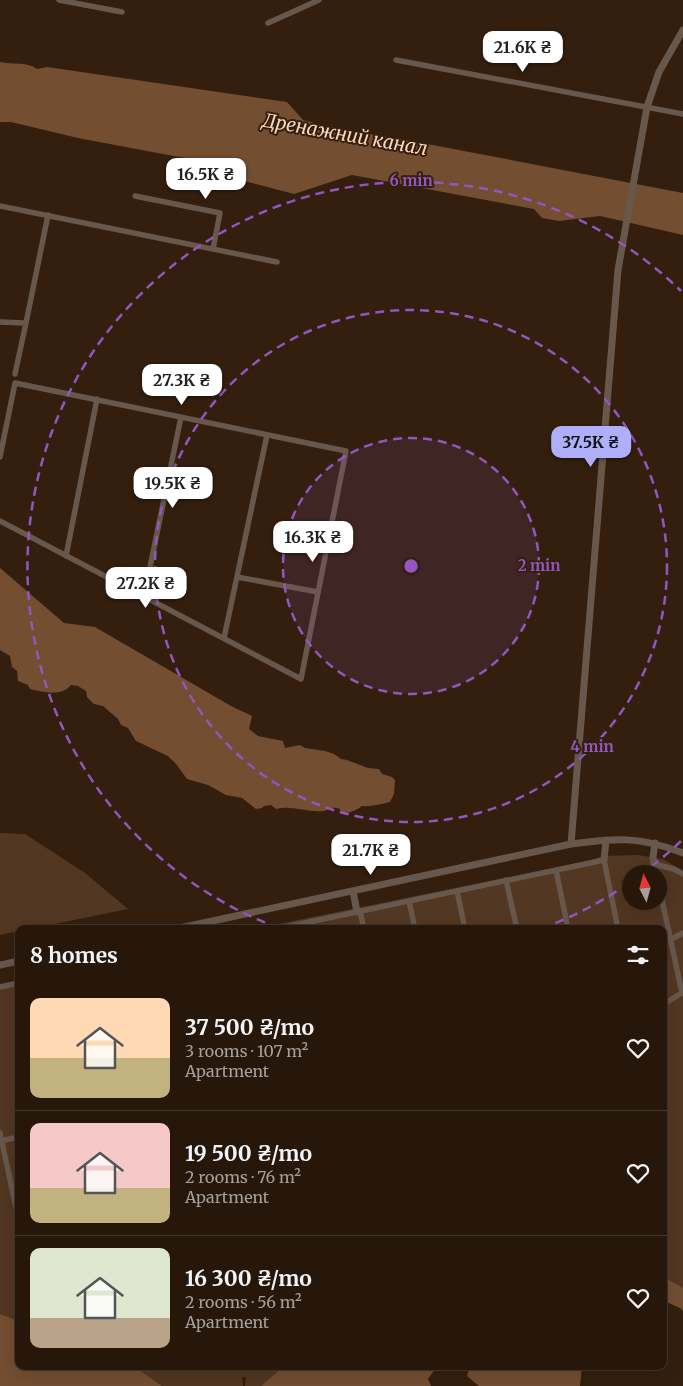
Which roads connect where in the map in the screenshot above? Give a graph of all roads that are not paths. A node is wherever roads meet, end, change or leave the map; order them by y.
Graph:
1 (59, 0) edge
2 (319, 0) edge
3 (122, 12) dead end
4 (268, 23) dead end
5 (683, 30) edge
6 (396, 60) dead end
7 (647, 107) junction
8 (683, 114) edge
9 (135, 196) dead end
10 (0, 206) edge
11 (48, 215) junction
12 (213, 249) junction
13 (277, 262) dead end
14 (0, 322) edge
15 (26, 323) junction
16 (15, 374) dead end
17 (97, 399) junction
18 (181, 417) junction
19 (267, 434) junction
20 (0, 458) edge
21 (0, 521) edge
22 (66, 556) junction
23 (237, 577) junction
24 (318, 592) junction
25 (144, 596) junction
26 (224, 638) junction
27 (606, 840) junction
28 (655, 843) junction
29 (571, 844) junction
30 (683, 853) edge
31 (604, 860) junction
32 (654, 864) joint
33 (556, 870) junction
34 (683, 874) edge
35 (506, 880) junction
36 (353, 891) junction
37 (457, 891) junction
38 (409, 901) junction
39 (664, 910) edge
40 (359, 911) junction
41 (311, 921) junction
42 (194, 925) edge
43 (294, 925) edge
44 (312, 925) edge
45 (363, 925) edge
46 (414, 925) edge
47 (464, 925) edge
48 (515, 925) edge
49 (567, 925) edge
50 (617, 925) edge
51 (667, 925) edge
52 (667, 925) edge
53 (683, 933) edge
54 (670, 940) junction
55 (15, 962) edge
56 (0, 965) edge
57 (15, 984) edge
58 (0, 987) edge
59 (682, 992) edge
60 (667, 1002) edge
61 (0, 1133) edge
62 (15, 1138) edge
63 (1, 1141) edge
64 (15, 1203) edge

1 - 3 street
2 - 4 street
5 - 7 street
6 - 7 street
7 - 8 street
7 - 29 street
9 - 12 street
10 - 11 street
11 - 12 street
11 - 15 street
12 - 13 street
14 - 15 street
15 - 16 street
17 - 18 street
17 - 20 street
17 - 22 street
18 - 19 street
18 - 25 street
19 - 23 street
19 - 24 street
21 - 22 street
22 - 25 street
23 - 24 street
23 - 26 street
24 - 26 street
25 - 26 street
27 - 28 street
27 - 29 street
27 - 31 street
28 - 30 street
28 - 32 street
29 - 36 street
31 - 33 street
31 - 50 street
32 - 34 street
33 - 35 street
33 - 49 street
35 - 37 street
35 - 48 street
36 - 40 street
36 - 42 street
37 - 38 street
37 - 47 street
38 - 40 street
38 - 46 street
39 - 51 street
40 - 41 street
40 - 45 street
41 - 43 street
41 - 44 street
52 - 54 street
53 - 54 street
54 - 59 street
55 - 56 street
57 - 58 street
59 - 60 street
61 - 63 street
62 - 63 street
63 - 64 street

